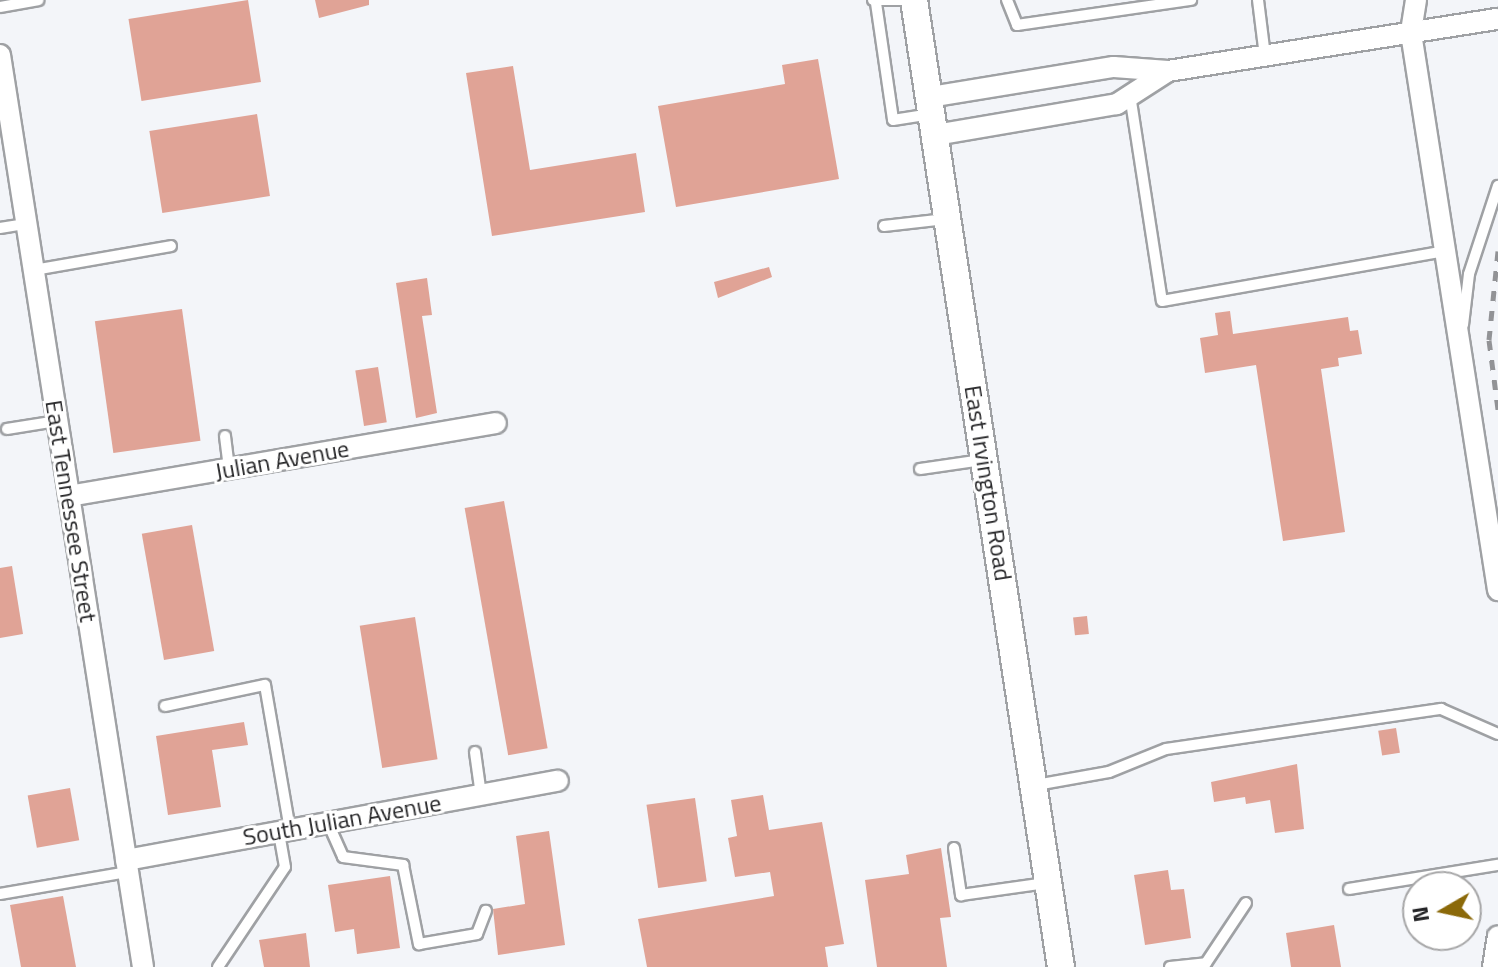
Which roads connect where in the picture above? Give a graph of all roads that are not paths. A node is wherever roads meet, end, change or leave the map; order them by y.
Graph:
1 (38, 0) edge
2 (904, 0) edge
3 (914, 0) edge
4 (1007, 0) edge
5 (1191, 0) edge
6 (1258, 0) edge
7 (1416, 0) edge
8 (874, 2) edge
9 (0, 7) edge
10 (1498, 19) edge
11 (1411, 33) junction
12 (0, 55) edge
13 (1265, 56) junction
14 (1168, 71) junction
15 (1130, 95) junction
16 (932, 115) junction
17 (1498, 186) edge
18 (948, 219) junction
19 (26, 224) junction
20 (884, 226) dead end
21 (0, 228) edge
22 (171, 246) dead end
23 (1445, 251) junction
24 (34, 270) junction
25 (1460, 351) junction
26 (57, 421) junction
27 (496, 423) dead end
28 (7, 429) dead end
29 (225, 436) dead end
30 (984, 460) junction
31 (229, 469) junction
32 (920, 469) dead end
33 (69, 496) junction
34 (1498, 590) edge
35 (165, 706) dead end
36 (1498, 734) edge
37 (475, 752) dead end
38 (558, 781) dead end
39 (1034, 786) junction
40 (481, 795) junction
41 (328, 823) junction
42 (284, 831) junction
43 (954, 848) dead end
44 (1498, 865) edge
45 (127, 866) junction
46 (1048, 883) junction
47 (1349, 889) dead end
48 (0, 894) edge
49 (1246, 903) dead end
50 (486, 911) dead end
51 (1498, 936) edge
52 (143, 967) edge
53 (218, 967) edge
54 (1061, 967) edge
55 (1170, 967) edge
56 (1493, 967) edge

1 - 9 lane
2 - 8 lane
3 - 16 street, East Irvington Road
4 - 5 lane
6 - 13 lane
7 - 11 street
8 - 16 lane
10 - 11 street
11 - 13 street
11 - 23 street
12 - 19 street, East Tennessee Street
13 - 14 street
14 - 15 street
14 - 16 street
15 - 16 street
15 - 23 lane
16 - 18 street, East Irvington Road
17 - 25 lane
18 - 20 lane
18 - 30 street, East Irvington Road
19 - 21 lane
19 - 24 street, East Tennessee Street
22 - 24 lane
23 - 25 street
24 - 26 street, East Tennessee Street
25 - 34 street
26 - 28 lane
26 - 33 street, East Tennessee Street
27 - 31 street, Julian Avenue
29 - 31 lane
30 - 32 lane
30 - 39 street, East Irvington Road
31 - 33 street, Julian Avenue
33 - 45 street, East Tennessee Street
35 - 42 lane
36 - 39 lane
37 - 40 lane
38 - 40 street, South Julian Avenue
39 - 46 street, East Irvington Road
40 - 41 street, South Julian Avenue
41 - 42 street, South Julian Avenue
41 - 50 lane
42 - 45 street, South Julian Avenue
42 - 53 lane
43 - 46 lane
44 - 47 lane
45 - 48 lane
45 - 52 street, East Tennessee Street
46 - 54 street, East Irvington Road
49 - 55 lane
51 - 56 street

